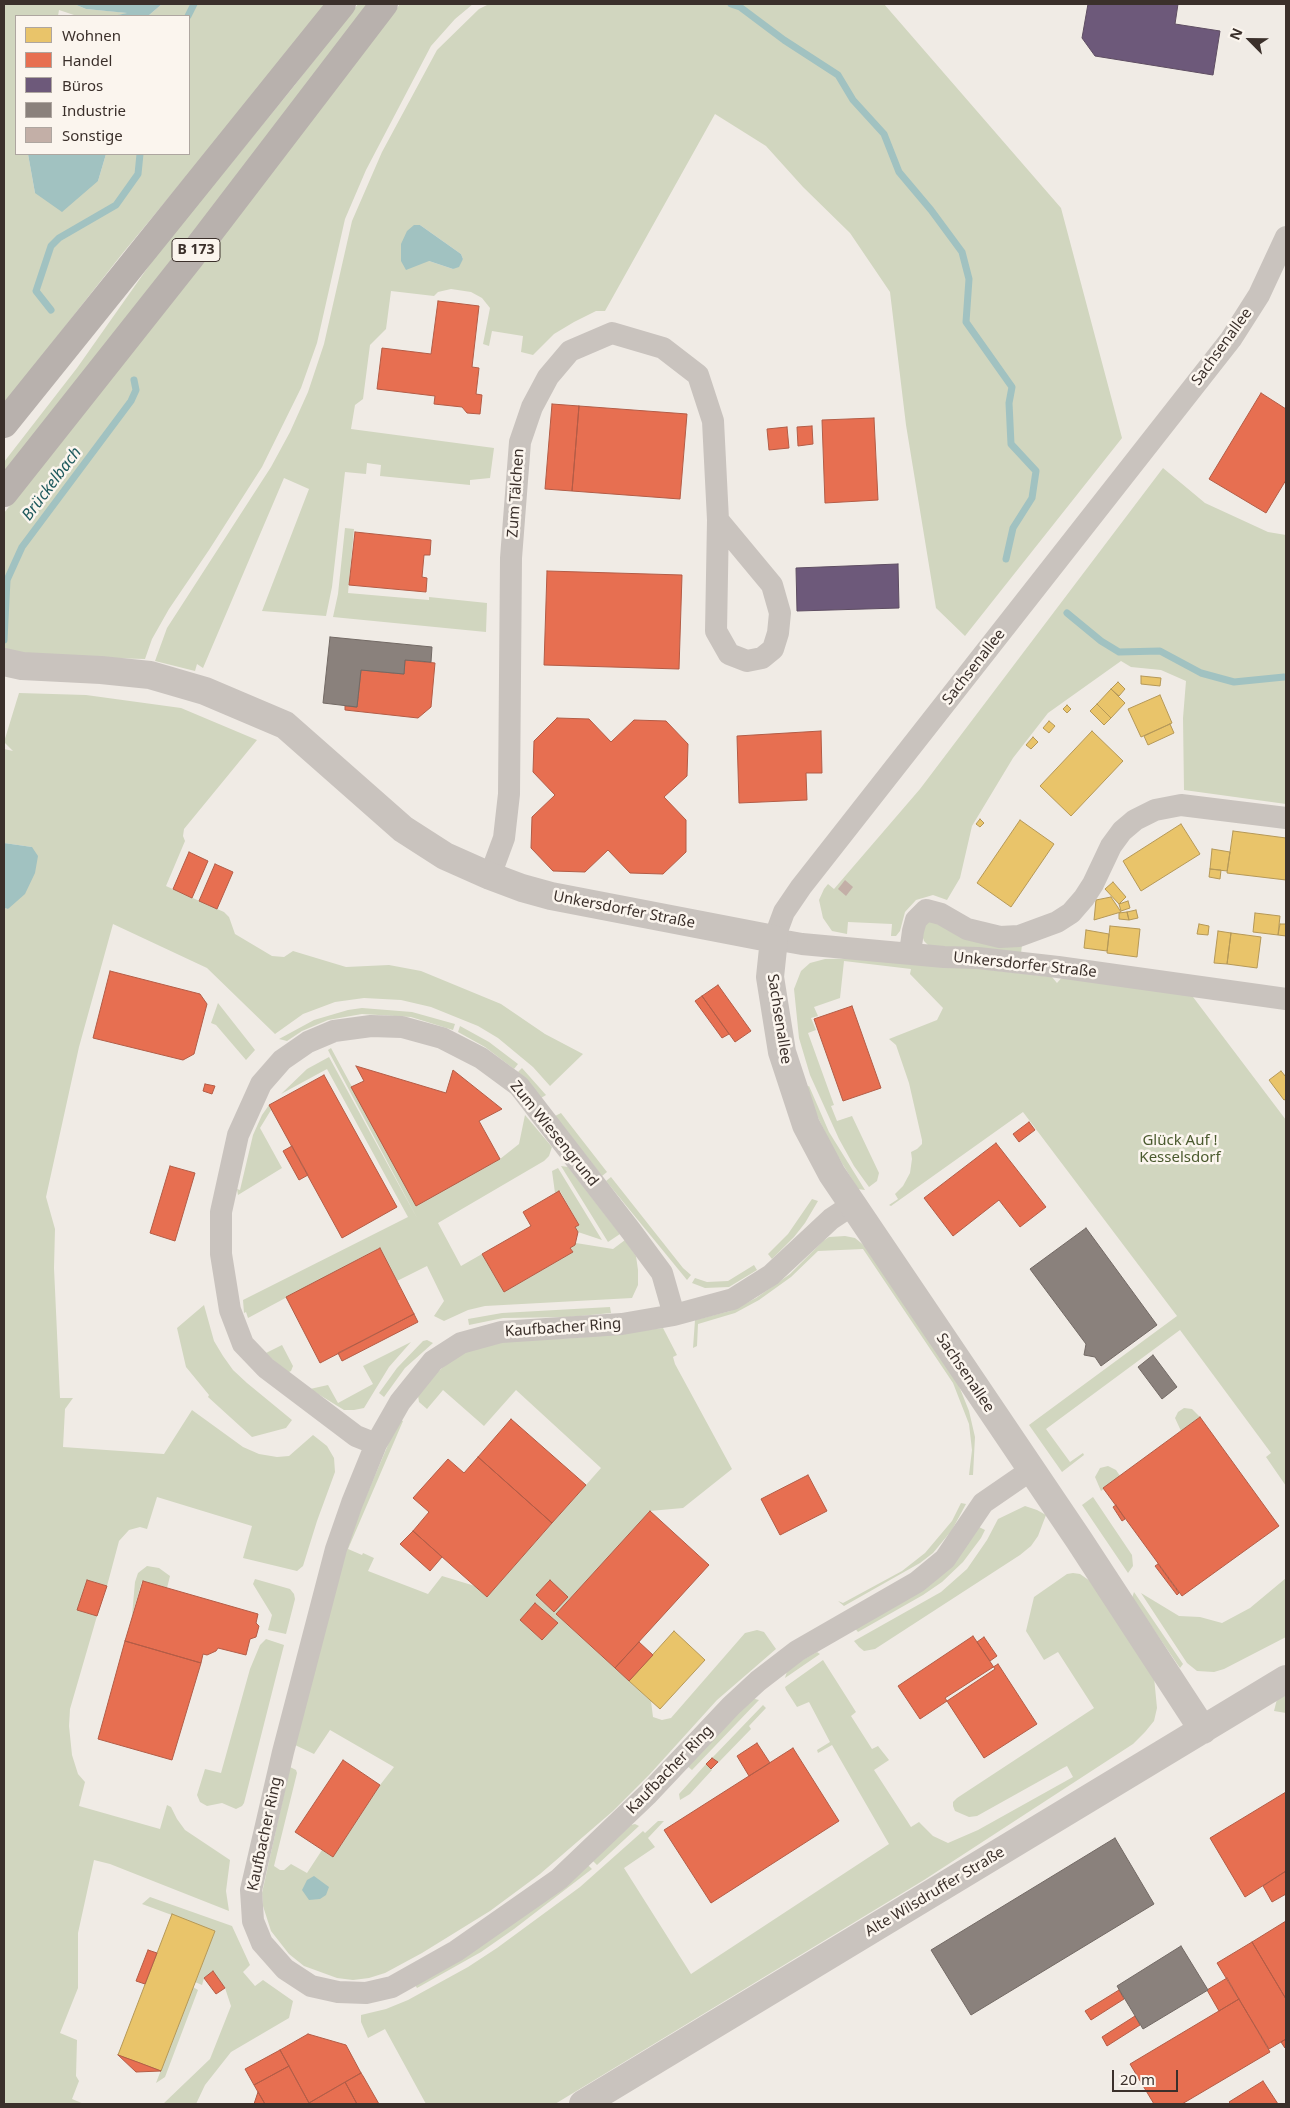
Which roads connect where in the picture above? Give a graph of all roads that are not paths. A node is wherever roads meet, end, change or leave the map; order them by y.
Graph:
1 (342, 4) edge
2 (384, 4) edge
3 (1286, 237) edge
4 (4, 424) edge
5 (4, 493) edge
6 (718, 520) junction
7 (10, 666) edge
8 (1286, 818) edge
9 (490, 876) junction
10 (774, 939) junction
11 (910, 953) junction
12 (1286, 999) edge
13 (852, 1205) junction
14 (674, 1315) junction
15 (376, 1444) junction
16 (1031, 1470) junction
17 (1286, 1679) edge
18 (1202, 1730) junction
19 (583, 2104) edge

1 - 4 main road, B 173
2 - 5 main road, B 173
3 - 10 street, Sachsenallee
6 - 6 street, Zum Tälchen
6 - 9 street, Zum Tälchen
7 - 9 street, Unkersdorfer Straße
8 - 11 street
9 - 10 street, Unkersdorfer Straße
10 - 11 street, Unkersdorfer Straße
10 - 13 street, Sachsenallee
11 - 12 street, Unkersdorfer Straße
13 - 14 street, Kaufbacher Ring
13 - 16 street, Sachsenallee
14 - 15 street, Kaufbacher Ring
14 - 15 street, Zum Wiesengrund
15 - 16 street, Kaufbacher Ring
16 - 18 street, Sachsenallee
17 - 18 street, Alte Wilsdruffer Straße
18 - 19 street, Alte Wilsdruffer Straße

